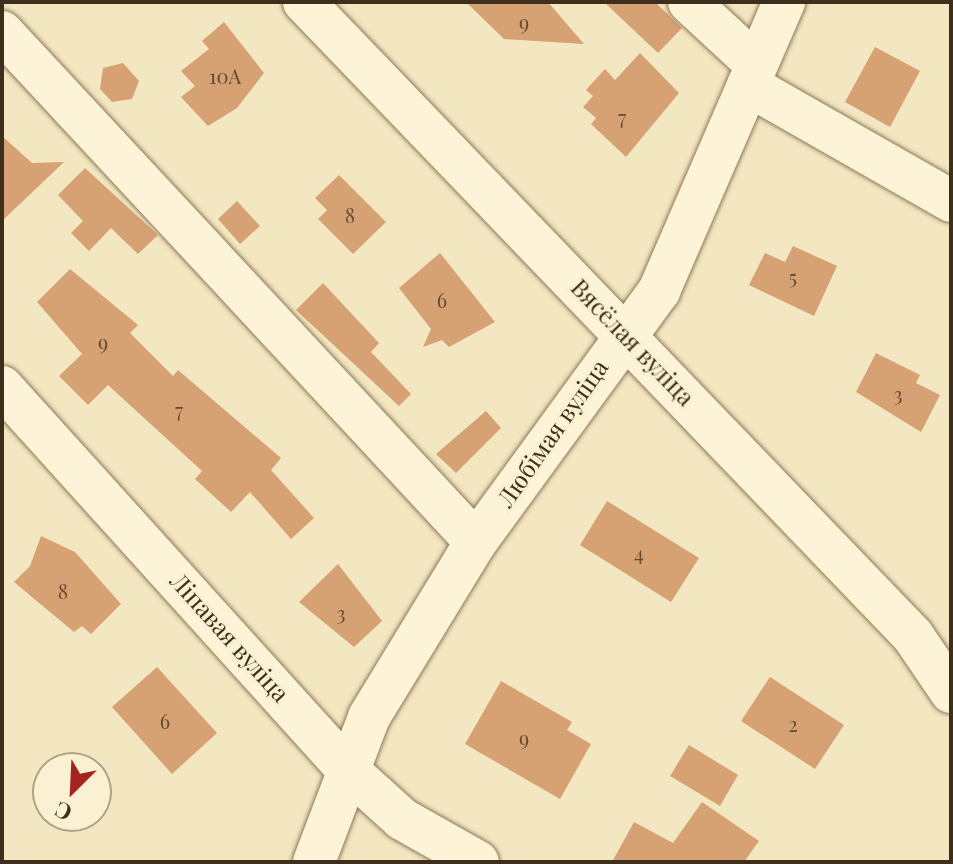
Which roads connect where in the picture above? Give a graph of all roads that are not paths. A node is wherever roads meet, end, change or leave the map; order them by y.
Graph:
1 (304, 2) edge
2 (689, 2) edge
3 (784, 2) edge
4 (2, 32) edge
5 (752, 75) junction
6 (951, 201) edge
7 (624, 331) junction
8 (2, 387) edge
9 (476, 542) junction
10 (951, 692) edge
11 (348, 770) junction
12 (314, 862) edge
13 (478, 862) edge

1 - 7 street, Вясёлая вуліца
2 - 5 street
3 - 5 street, Любімая вуліца
4 - 9 street
5 - 6 street
5 - 7 street, Любімая вуліца
7 - 9 street, Любімая вуліца
7 - 10 street, Вясёлая вуліца
8 - 11 street, Ліпавая вуліца
9 - 11 street, Любімая вуліца
11 - 12 street, Любімая вуліца
11 - 13 street, Ліпавая вуліца

